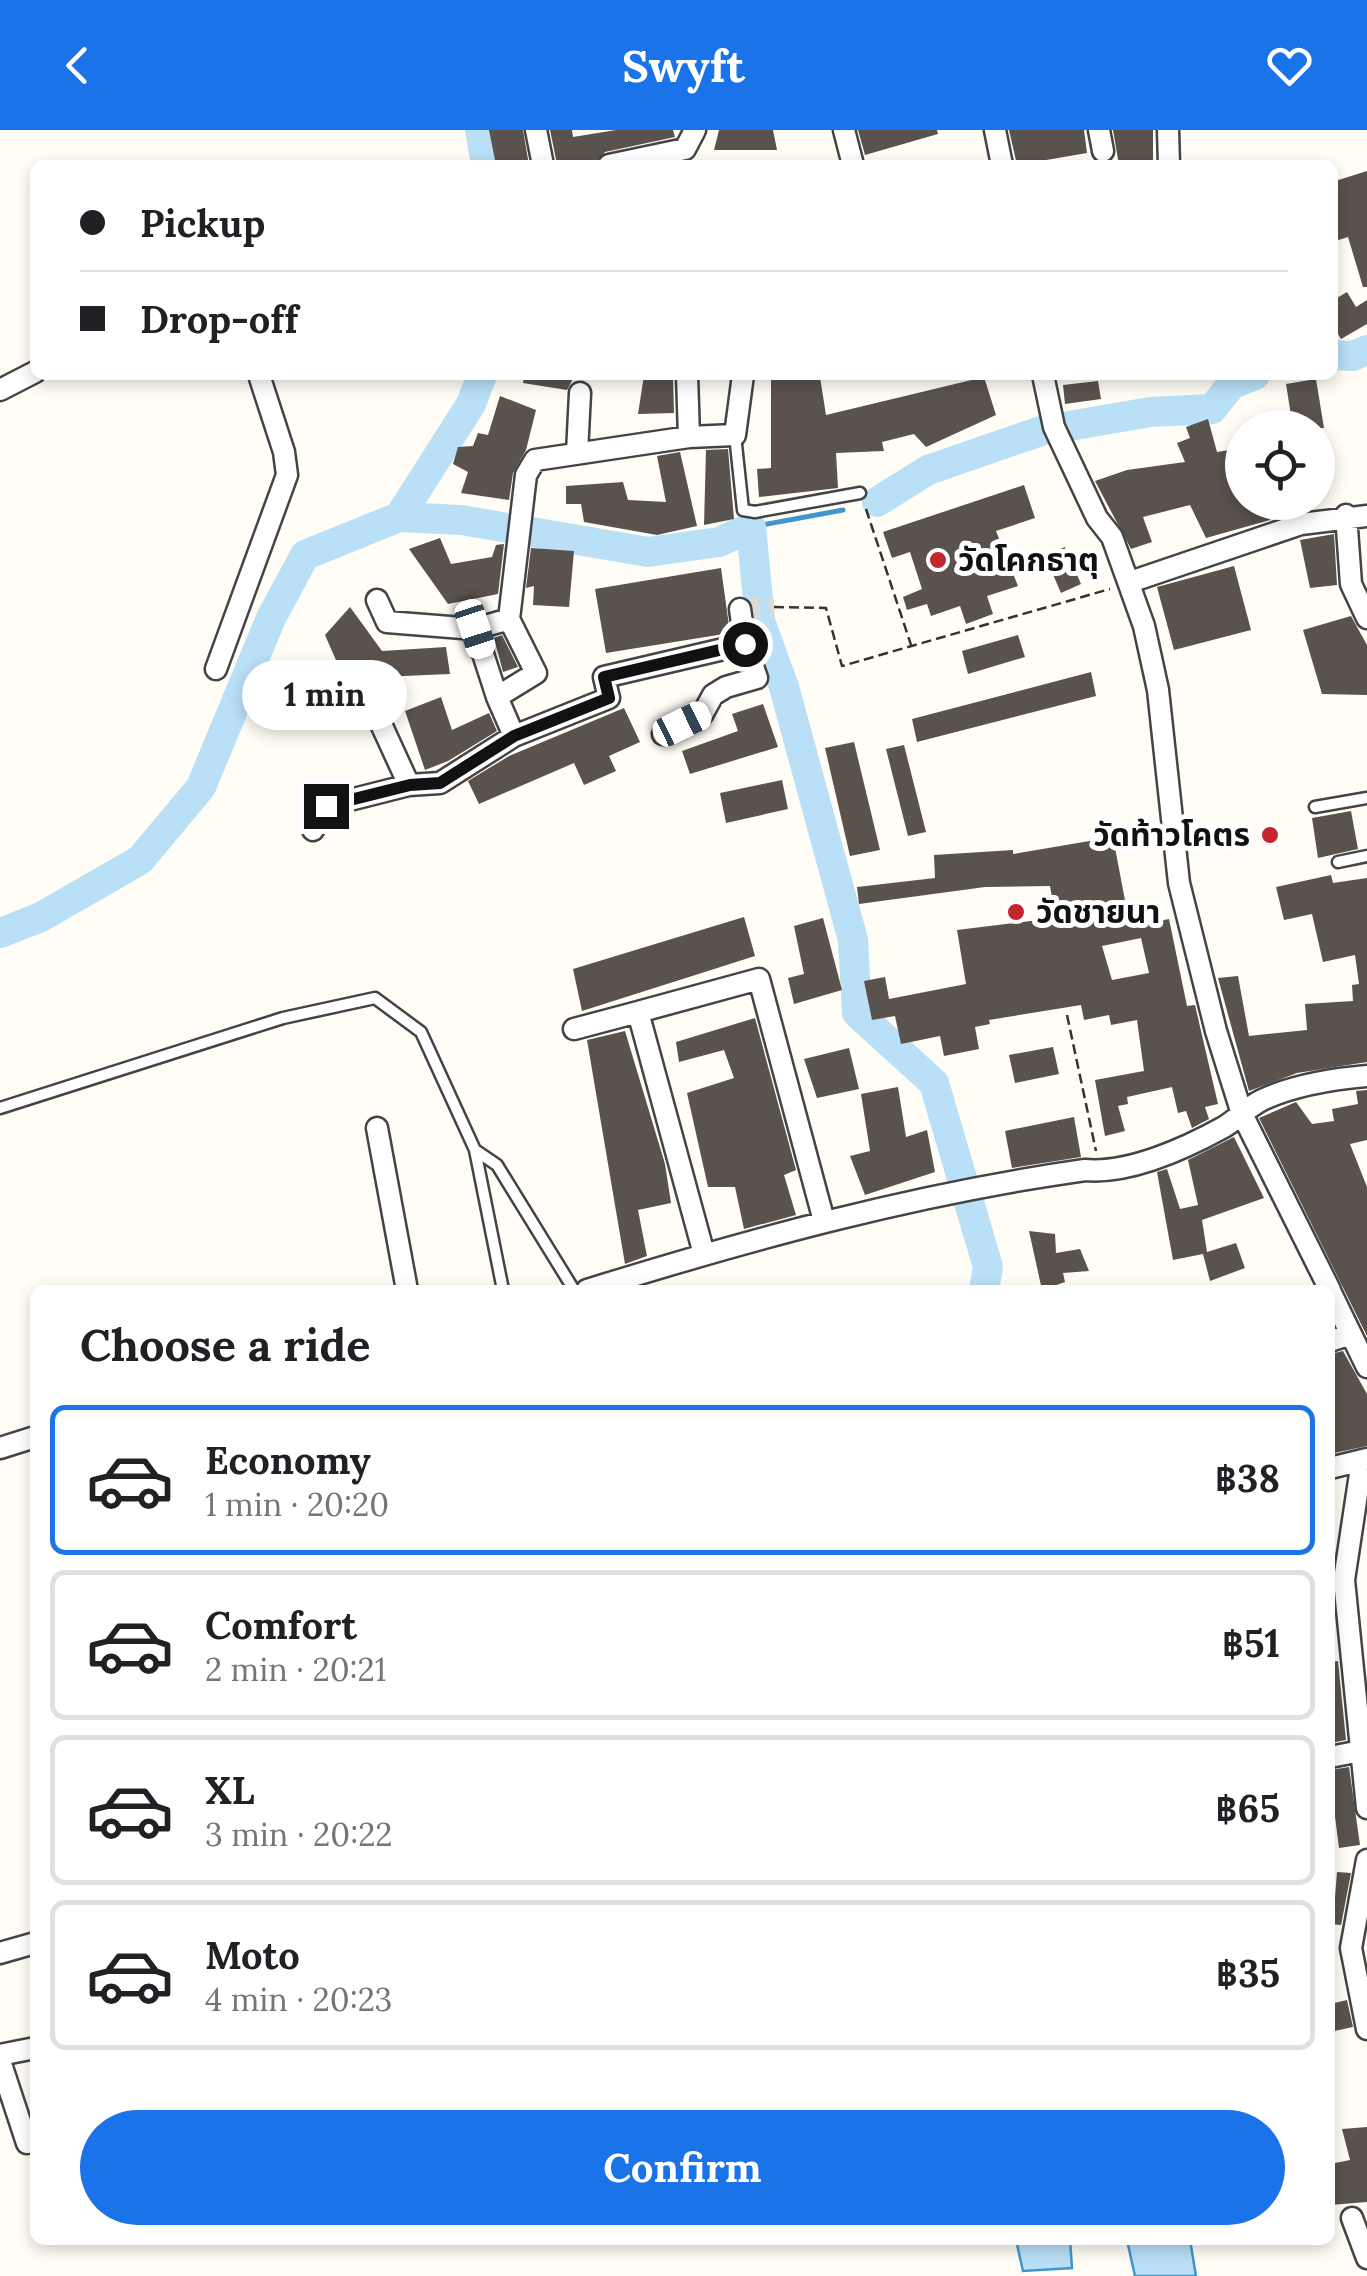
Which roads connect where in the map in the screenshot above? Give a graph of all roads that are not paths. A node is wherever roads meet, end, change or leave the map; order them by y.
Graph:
1 (536, 130) edge
2 (844, 130) edge
3 (995, 130) edge
4 (1168, 130) edge
5 (690, 148) edge
6 (543, 160) edge
7 (633, 160) edge
8 (852, 160) edge
9 (1001, 160) edge
10 (1169, 160) edge
11 (30, 375) edge
12 (262, 380) edge
13 (687, 380) edge
14 (742, 380) edge
15 (1045, 380) edge
16 (0, 390) edge
17 (580, 393) dead end
18 (735, 435) junction
19 (689, 437) junction
20 (577, 453) junction
21 (860, 493) road end
22 (1357, 516) edge
23 (1130, 582) junction
24 (377, 600) dead end
25 (740, 610) dead end
26 (1367, 618) edge
27 (509, 619) junction
28 (475, 629) junction
29 (745, 644) junction
30 (216, 669) dead end
31 (497, 697) junction
32 (370, 700) dead end
33 (663, 734) dead end
34 (514, 736) junction
35 (410, 785) junction
36 (1367, 798) edge
37 (1315, 807) dead end
38 (313, 830) dead end
39 (1367, 856) edge
40 (1338, 862) dead end
41 (638, 1012) junction
42 (574, 1029) dead end
43 (1367, 1076) edge
44 (0, 1108) edge
45 (1242, 1114) junction
46 (377, 1128) dead end
47 (475, 1150) junction
48 (824, 1221) junction
49 (704, 1254) junction
50 (406, 1285) edge
51 (502, 1285) edge
52 (571, 1285) edge
53 (603, 1285) edge
54 (1327, 1285) edge
55 (1335, 1302) edge
56 (1351, 1334) junction
57 (1335, 1339) edge
58 (1367, 1367) edge
59 (30, 1439) edge
60 (0, 1448) edge
61 (1365, 1460) edge
62 (1335, 1467) edge
63 (1361, 1752) junction
64 (1335, 1756) edge
65 (1367, 1808) edge
66 (1367, 1860) edge
67 (30, 1945) edge
68 (1340, 1945) edge
69 (0, 1953) edge
70 (1367, 2029) edge
71 (30, 2049) edge
72 (0, 2058) edge
73 (28, 2142) dead end
74 (1352, 2218) dead end
75 (1367, 2258) edge

1 - 6 street
2 - 8 street
3 - 9 street
4 - 10 street
5 - 7 street
11 - 16 street
12 - 30 street
13 - 19 street
14 - 18 street
15 - 23 street
17 - 20 street
18 - 19 street
18 - 21 lane
19 - 20 street
20 - 27 street
22 - 23 street
22 - 26 street
23 - 45 street
24 - 28 street
25 - 29 street
27 - 28 street
27 - 31 street
28 - 31 street
29 - 33 street
29 - 34 street
31 - 34 street
32 - 35 street
34 - 35 street
35 - 38 street
36 - 37 lane
39 - 40 lane
41 - 42 street
41 - 48 street
41 - 49 street
43 - 45 street
44 - 47 lane
45 - 48 street
45 - 54 street
46 - 50 street
47 - 51 lane
47 - 52 lane
48 - 49 street
49 - 53 street
55 - 56 street
56 - 57 street
56 - 58 street
59 - 60 street
61 - 62 street
61 - 63 street
63 - 64 street
63 - 65 street
66 - 68 street
67 - 69 street
68 - 70 street
71 - 72 street
72 - 73 street
74 - 75 street

